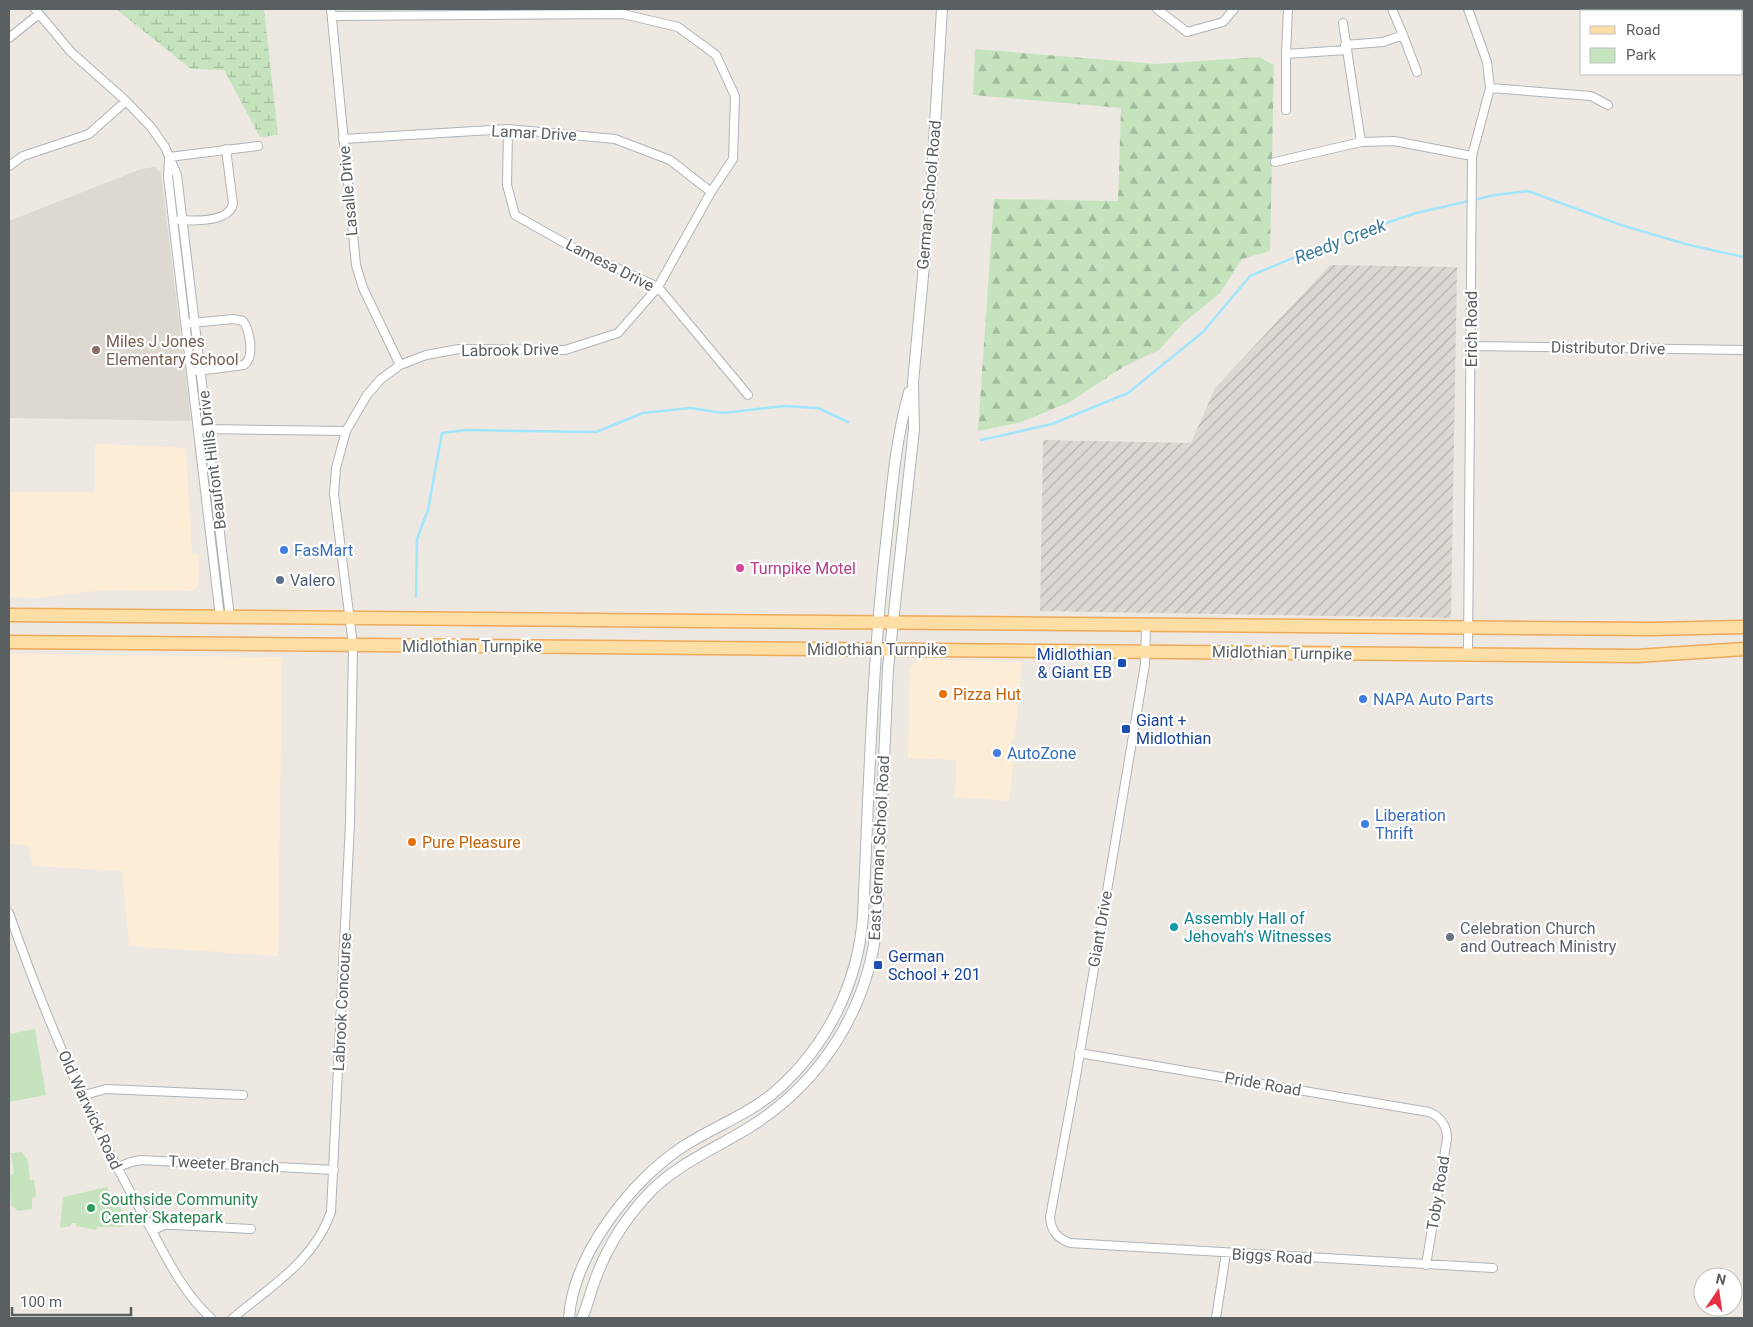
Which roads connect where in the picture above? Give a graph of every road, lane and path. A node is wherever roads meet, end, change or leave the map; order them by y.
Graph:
1 (942, 9) edge
2 (1157, 9) edge
3 (1234, 9) edge
4 (1288, 9) edge
5 (1392, 9) edge
6 (1468, 9) edge
7 (37, 11) edge
8 (331, 13) edge
9 (1343, 23) dead end
10 (1403, 35) junction
11 (9, 38) edge
12 (1345, 48) junction
13 (1286, 54) junction
14 (1417, 72) dead end
15 (1490, 88) junction
16 (126, 101) junction
17 (1608, 105) dead end
18 (1286, 110) dead end
19 (508, 129) junction
20 (343, 140) junction
21 (1361, 142) junction
22 (258, 146) dead end
23 (226, 149) junction
24 (1472, 156) junction
25 (169, 157) junction
26 (1275, 162) dead end
27 (9, 166) edge
28 (711, 192) junction
29 (173, 220) junction
30 (183, 221) junction
31 (658, 288) junction
32 (186, 323) junction
33 (195, 323) junction
34 (1471, 346) junction
35 (1744, 350) edge
36 (400, 365) junction
37 (201, 370) junction
38 (191, 371) junction
39 (913, 382) junction
40 (748, 395) dead end
41 (198, 429) junction
42 (208, 429) junction
43 (346, 431) junction
44 (9, 615) edge
45 (225, 617) junction
46 (350, 618) junction
47 (877, 621) junction
48 (892, 622) junction
49 (1146, 624) junction
50 (1470, 627) junction
51 (1744, 627) edge
52 (9, 642) edge
53 (353, 645) junction
54 (874, 648) junction
55 (890, 649) junction
56 (1744, 649) edge
57 (1146, 651) junction
58 (1468, 655) junction
59 (864, 888) junction
60 (878, 889) junction
61 (9, 913) edge
62 (1079, 1053) junction
63 (243, 1095) dead end
64 (81, 1096) junction
65 (1443, 1123) joint
66 (116, 1168) junction
67 (334, 1170) junction
68 (251, 1230) dead end
69 (152, 1231) junction
70 (1054, 1233) joint
71 (1226, 1253) junction
72 (1426, 1265) junction
73 (1493, 1268) dead end
74 (211, 1318) edge
75 (233, 1318) edge
76 (569, 1318) edge
77 (582, 1318) edge
78 (1216, 1318) edge

1 - 39 street, German School Road
2 - 3 street
4 - 13 street
5 - 10 street
6 - 15 street, Erich Road
7 - 11 street
7 - 16 street, Beaufont Hills Drive
8 - 20 street, Lasalle Drive
8 - 28 street, Labrook Drive
9 - 12 street
10 - 12 street
10 - 14 street
12 - 13 street
12 - 21 street
13 - 18 street
15 - 17 street
15 - 24 street, Erich Road
16 - 25 street, Beaufont Hills Drive
16 - 27 street
19 - 20 street, Lamar Drive
19 - 28 street, Lamar Drive
19 - 31 street, Lamesa Drive
20 - 36 street, Lasalle Drive
21 - 24 street
21 - 26 street
22 - 23 street
23 - 25 street
23 - 30 street
24 - 34 street, Erich Road
25 - 29 street, Beaufont Hills Drive
25 - 30 street, Beaufont Hills Drive
28 - 31 street, Labrook Drive
29 - 30 street
29 - 32 street, Beaufont Hills Drive
30 - 33 street, Beaufont Hills Drive
31 - 36 street, Labrook Drive
31 - 40 street, Lamesa Drive
32 - 33 street
32 - 38 street, Beaufont Hills Drive
33 - 37 street, Beaufont Hills Drive
33 - 37 street
34 - 35 street, Distributor Drive
34 - 50 street, Erich Road
36 - 43 street, Labrook Drive
37 - 38 street
37 - 42 street, Beaufont Hills Drive
38 - 41 street, Beaufont Hills Drive
39 - 47 street, German School Road
39 - 48 street, German School Road
41 - 42 street
41 - 45 street, Beaufont Hills Drive
42 - 43 street
42 - 45 street, Beaufont Hills Drive
43 - 46 street, Labrook Drive
44 - 45 main road, Midlothian Turnpike
45 - 46 main road, Midlothian Turnpike
46 - 47 main road, Midlothian Turnpike
46 - 53 street, Labrook Drive
47 - 48 main road, Midlothian Turnpike
47 - 54 street, German School Road
48 - 49 main road, Midlothian Turnpike
48 - 55 street, German School Road
49 - 50 main road, Midlothian Turnpike
49 - 57 street, Giant Drive
50 - 51 main road, Midlothian Turnpike
50 - 58 street, Erich Road
52 - 53 main road, Midlothian Turnpike
53 - 54 main road, Midlothian Turnpike
53 - 67 street, Labrook Concourse
54 - 55 main road, Midlothian Turnpike
54 - 59 street, East German School Road
55 - 57 main road, Midlothian Turnpike
55 - 60 street, East German School Road
56 - 58 main road, Midlothian Turnpike
57 - 58 main road, Midlothian Turnpike
57 - 62 street, Giant Drive
59 - 60 street
59 - 76 street, East German School Road
60 - 77 street, East German School Road
61 - 64 street, Old Warwick Road
62 - 65 street, Pride Road
62 - 70 street, Giant Drive
63 - 64 street
64 - 66 street, Old Warwick Road
65 - 72 street, Toby Road
66 - 67 street, Tweeter Branch
66 - 69 street, Old Warwick Road
67 - 75 street, Labrook Concourse
68 - 69 street
69 - 74 street, Old Warwick Road
70 - 71 street, Biggs Road
71 - 72 street, Biggs Road
71 - 78 street
72 - 73 street, Biggs Road

